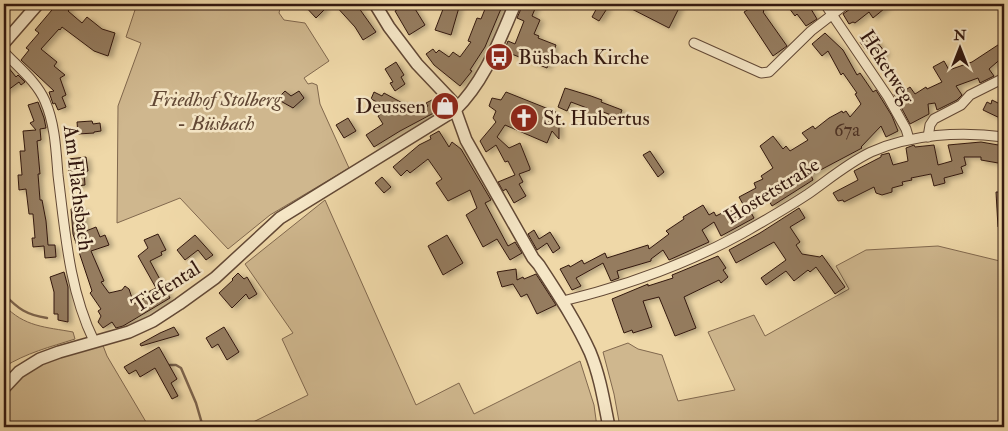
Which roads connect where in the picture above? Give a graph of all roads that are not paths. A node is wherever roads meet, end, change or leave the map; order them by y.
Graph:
1 (38, 4) edge
2 (375, 4) edge
3 (515, 4) edge
4 (825, 4) edge
5 (846, 4) edge
6 (832, 15) junction
7 (4, 43) edge
8 (694, 43) dead end
9 (4, 52) edge
10 (1004, 78) edge
11 (456, 110) junction
12 (928, 137) junction
13 (1004, 137) edge
14 (909, 139) junction
15 (563, 301) junction
16 (94, 342) junction
17 (4, 388) edge
18 (608, 427) edge

1 - 7 street
2 - 11 street
3 - 11 street, Tiefental
4 - 6 street, Heketweg
5 - 6 street
6 - 8 street
6 - 14 street, Heketweg
9 - 16 street, Am Flachsbach
10 - 12 street
11 - 15 street
11 - 16 street, Tiefental
12 - 13 street, Hostetstraße
12 - 14 street, Hostetstraße
14 - 15 street, Hostetstraße
15 - 18 street
16 - 17 street, Tiefental

